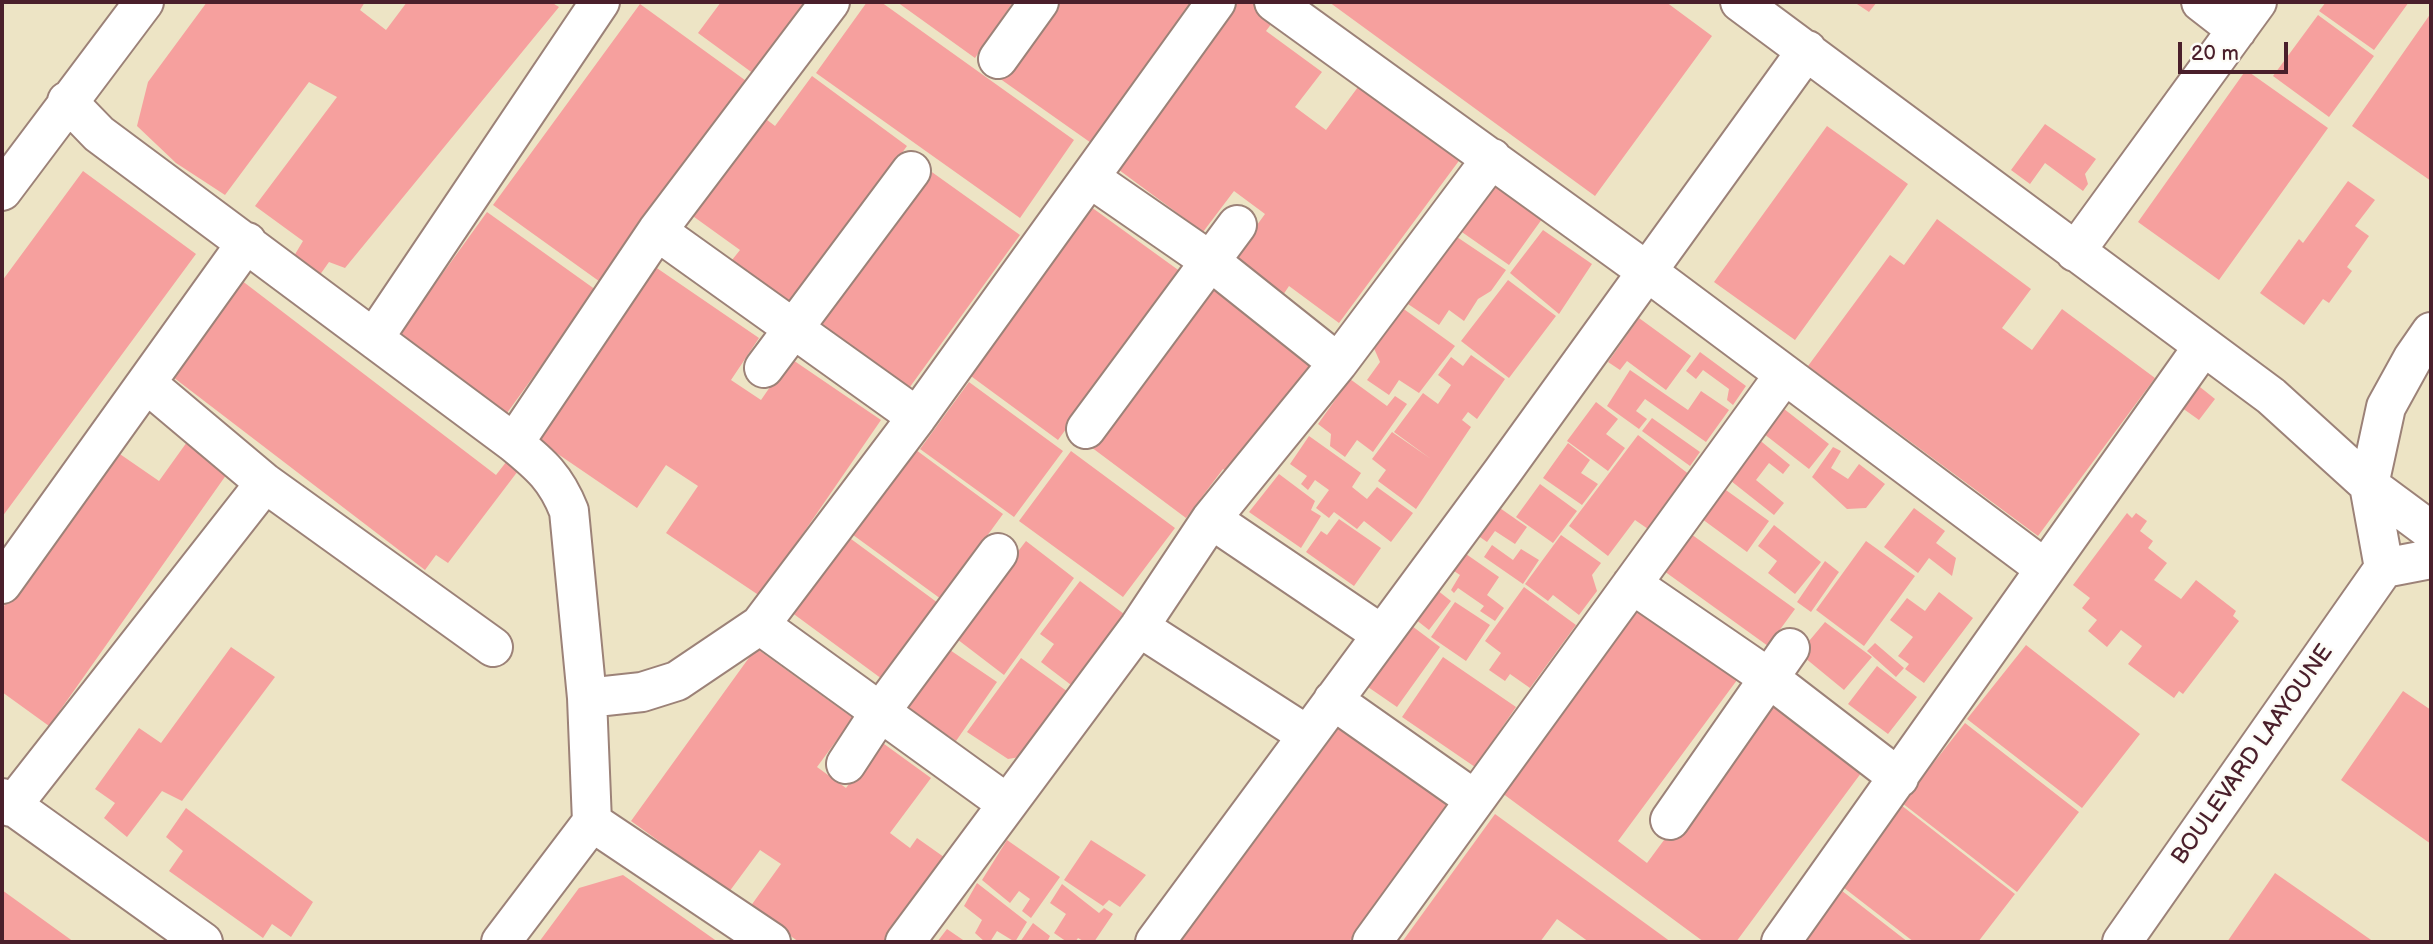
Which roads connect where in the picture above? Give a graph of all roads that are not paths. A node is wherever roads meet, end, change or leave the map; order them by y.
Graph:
1 (144, 2) edge
2 (600, 2) edge
3 (830, 2) edge
4 (1039, 2) edge
5 (1216, 2) edge
6 (1274, 2) edge
7 (1740, 2) edge
8 (2201, 2) edge
9 (2247, 16) edge
10 (1807, 50) junction
11 (998, 59) dead end
12 (67, 101) junction
13 (1492, 158) junction
14 (911, 171) dead end
15 (1090, 178) junction
16 (2, 191) edge
17 (1237, 225) dead end
18 (657, 231) junction
19 (247, 243) junction
20 (2076, 252) junction
21 (1210, 261) junction
22 (1645, 270) junction
23 (793, 329) junction
24 (2431, 332) edge
25 (374, 338) junction
26 (2202, 348) junction
27 (1338, 363) junction
28 (764, 368) dead end
29 (1784, 375) junction
30 (146, 383) junction
31 (917, 417) junction
32 (1086, 429) dead end
33 (514, 443) junction
34 (265, 483) junction
35 (2369, 485) junction
36 (1211, 519) junction
37 (2431, 531) edge
38 (998, 553) dead end
39 (2431, 559) edge
40 (2044, 568) junction
41 (2384, 568) junction
42 (2, 584) edge
43 (1632, 584) junction
44 (760, 625) junction
45 (1139, 626) junction
46 (1381, 634) junction
47 (493, 647) dead end
48 (1790, 648) dead end
49 (1769, 678) junction
50 (587, 698) junction
51 (1333, 701) junction
52 (880, 712) junction
53 (1307, 735) junction
54 (846, 764) dead end
55 (1899, 778) junction
56 (1475, 800) junction
57 (6, 802) edge
58 (1006, 803) junction
59 (1670, 820) dead end
60 (592, 822) junction
61 (203, 942) edge
62 (501, 942) edge
63 (771, 942) edge
64 (905, 942) edge
65 (1155, 942) edge
66 (1373, 942) edge
67 (1781, 942) edge
68 (2122, 942) edge

1 - 12 street
2 - 25 street
3 - 18 street
4 - 11 street
5 - 15 street
6 - 13 street
7 - 10 street
8 - 9 street
9 - 20 street
10 - 20 street
10 - 22 street
12 - 16 street
12 - 19 street
13 - 22 street
13 - 27 street
14 - 23 street
15 - 21 street
15 - 31 street
17 - 21 street
18 - 23 street
18 - 33 street
19 - 25 street
19 - 30 street
20 - 26 street
21 - 27 street
21 - 32 street
22 - 29 street
22 - 46 street
23 - 28 street
23 - 31 street
24 - 35 street
25 - 33 street
26 - 35 street
26 - 40 street
27 - 36 street
29 - 40 street
29 - 43 street
30 - 34 street
30 - 42 street
31 - 44 street
33 - 50 street
34 - 47 street
34 - 57 street
35 - 37 street
35 - 41 street
36 - 45 street
36 - 46 street
38 - 52 street
39 - 41 street
40 - 55 street
41 - 68 street, BOULEVARD LAAYOUNE
43 - 49 street
43 - 56 street
44 - 50 street
44 - 52 street
45 - 53 street
45 - 58 street
46 - 51 street
48 - 49 street
49 - 55 street
49 - 59 street
50 - 60 street
51 - 53 street
51 - 56 street
52 - 54 street
52 - 58 street
53 - 65 street
55 - 67 street
56 - 66 street
57 - 61 street
58 - 64 street
60 - 62 street
60 - 63 street

